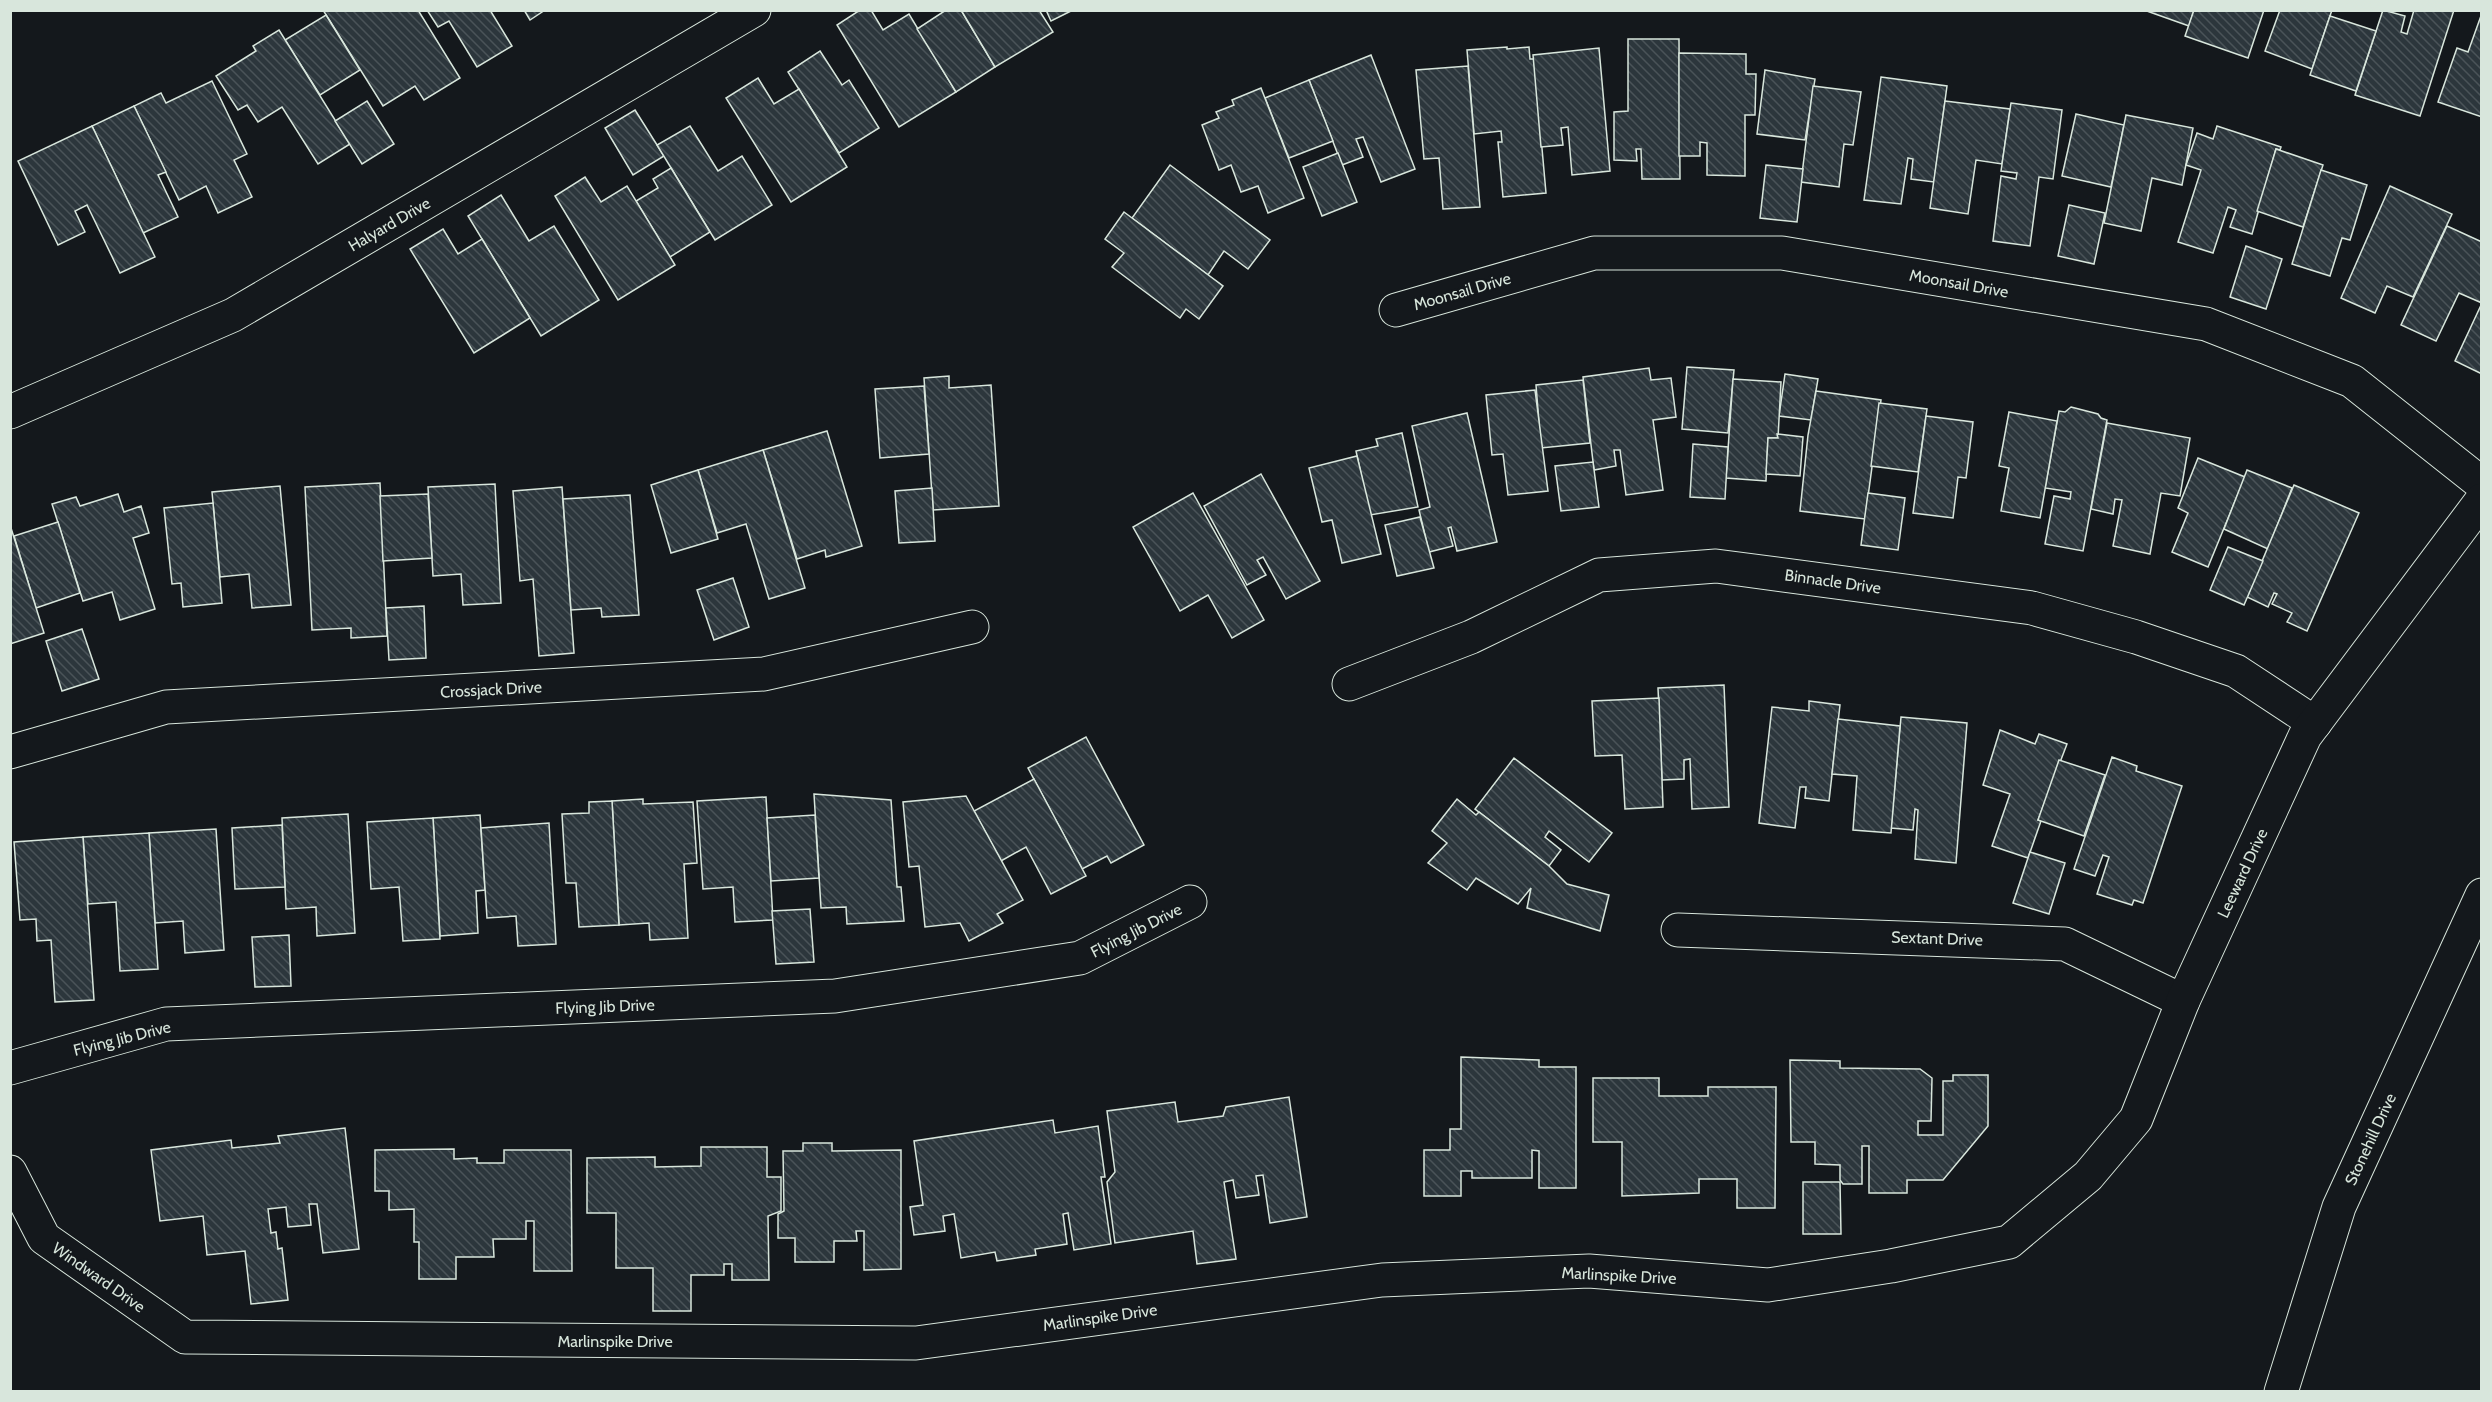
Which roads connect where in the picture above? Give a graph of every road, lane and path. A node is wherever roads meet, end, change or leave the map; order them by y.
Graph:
1 (754, 10) edge
2 (1396, 310) dead end
3 (10, 412) edge
4 (2481, 484) edge
5 (2481, 500) edge
6 (972, 627) dead end
7 (1349, 684) dead end
8 (2315, 723) junction
9 (10, 752) edge
10 (2481, 895) edge
11 (1190, 902) dead end
12 (1678, 930) dead end
13 (2183, 1001) junction
14 (10, 1068) edge
15 (10, 1172) edge
16 (2009, 1242) joint
17 (185, 1337) joint
18 (2281, 1392) edge

1 - 3 street, Halyard Drive
2 - 4 street, Moonsail Drive
5 - 8 street, Leeward Drive
6 - 9 street, Crossjack Drive
7 - 8 street, Binnacle Drive
8 - 13 street, Leeward Drive
10 - 18 street, Stonehill Drive
11 - 14 street, Flying Jib Drive
12 - 13 street, Sextant Drive
13 - 16 street, Leeward Drive
15 - 17 street, Windward Drive
16 - 17 street, Marlinspike Drive

